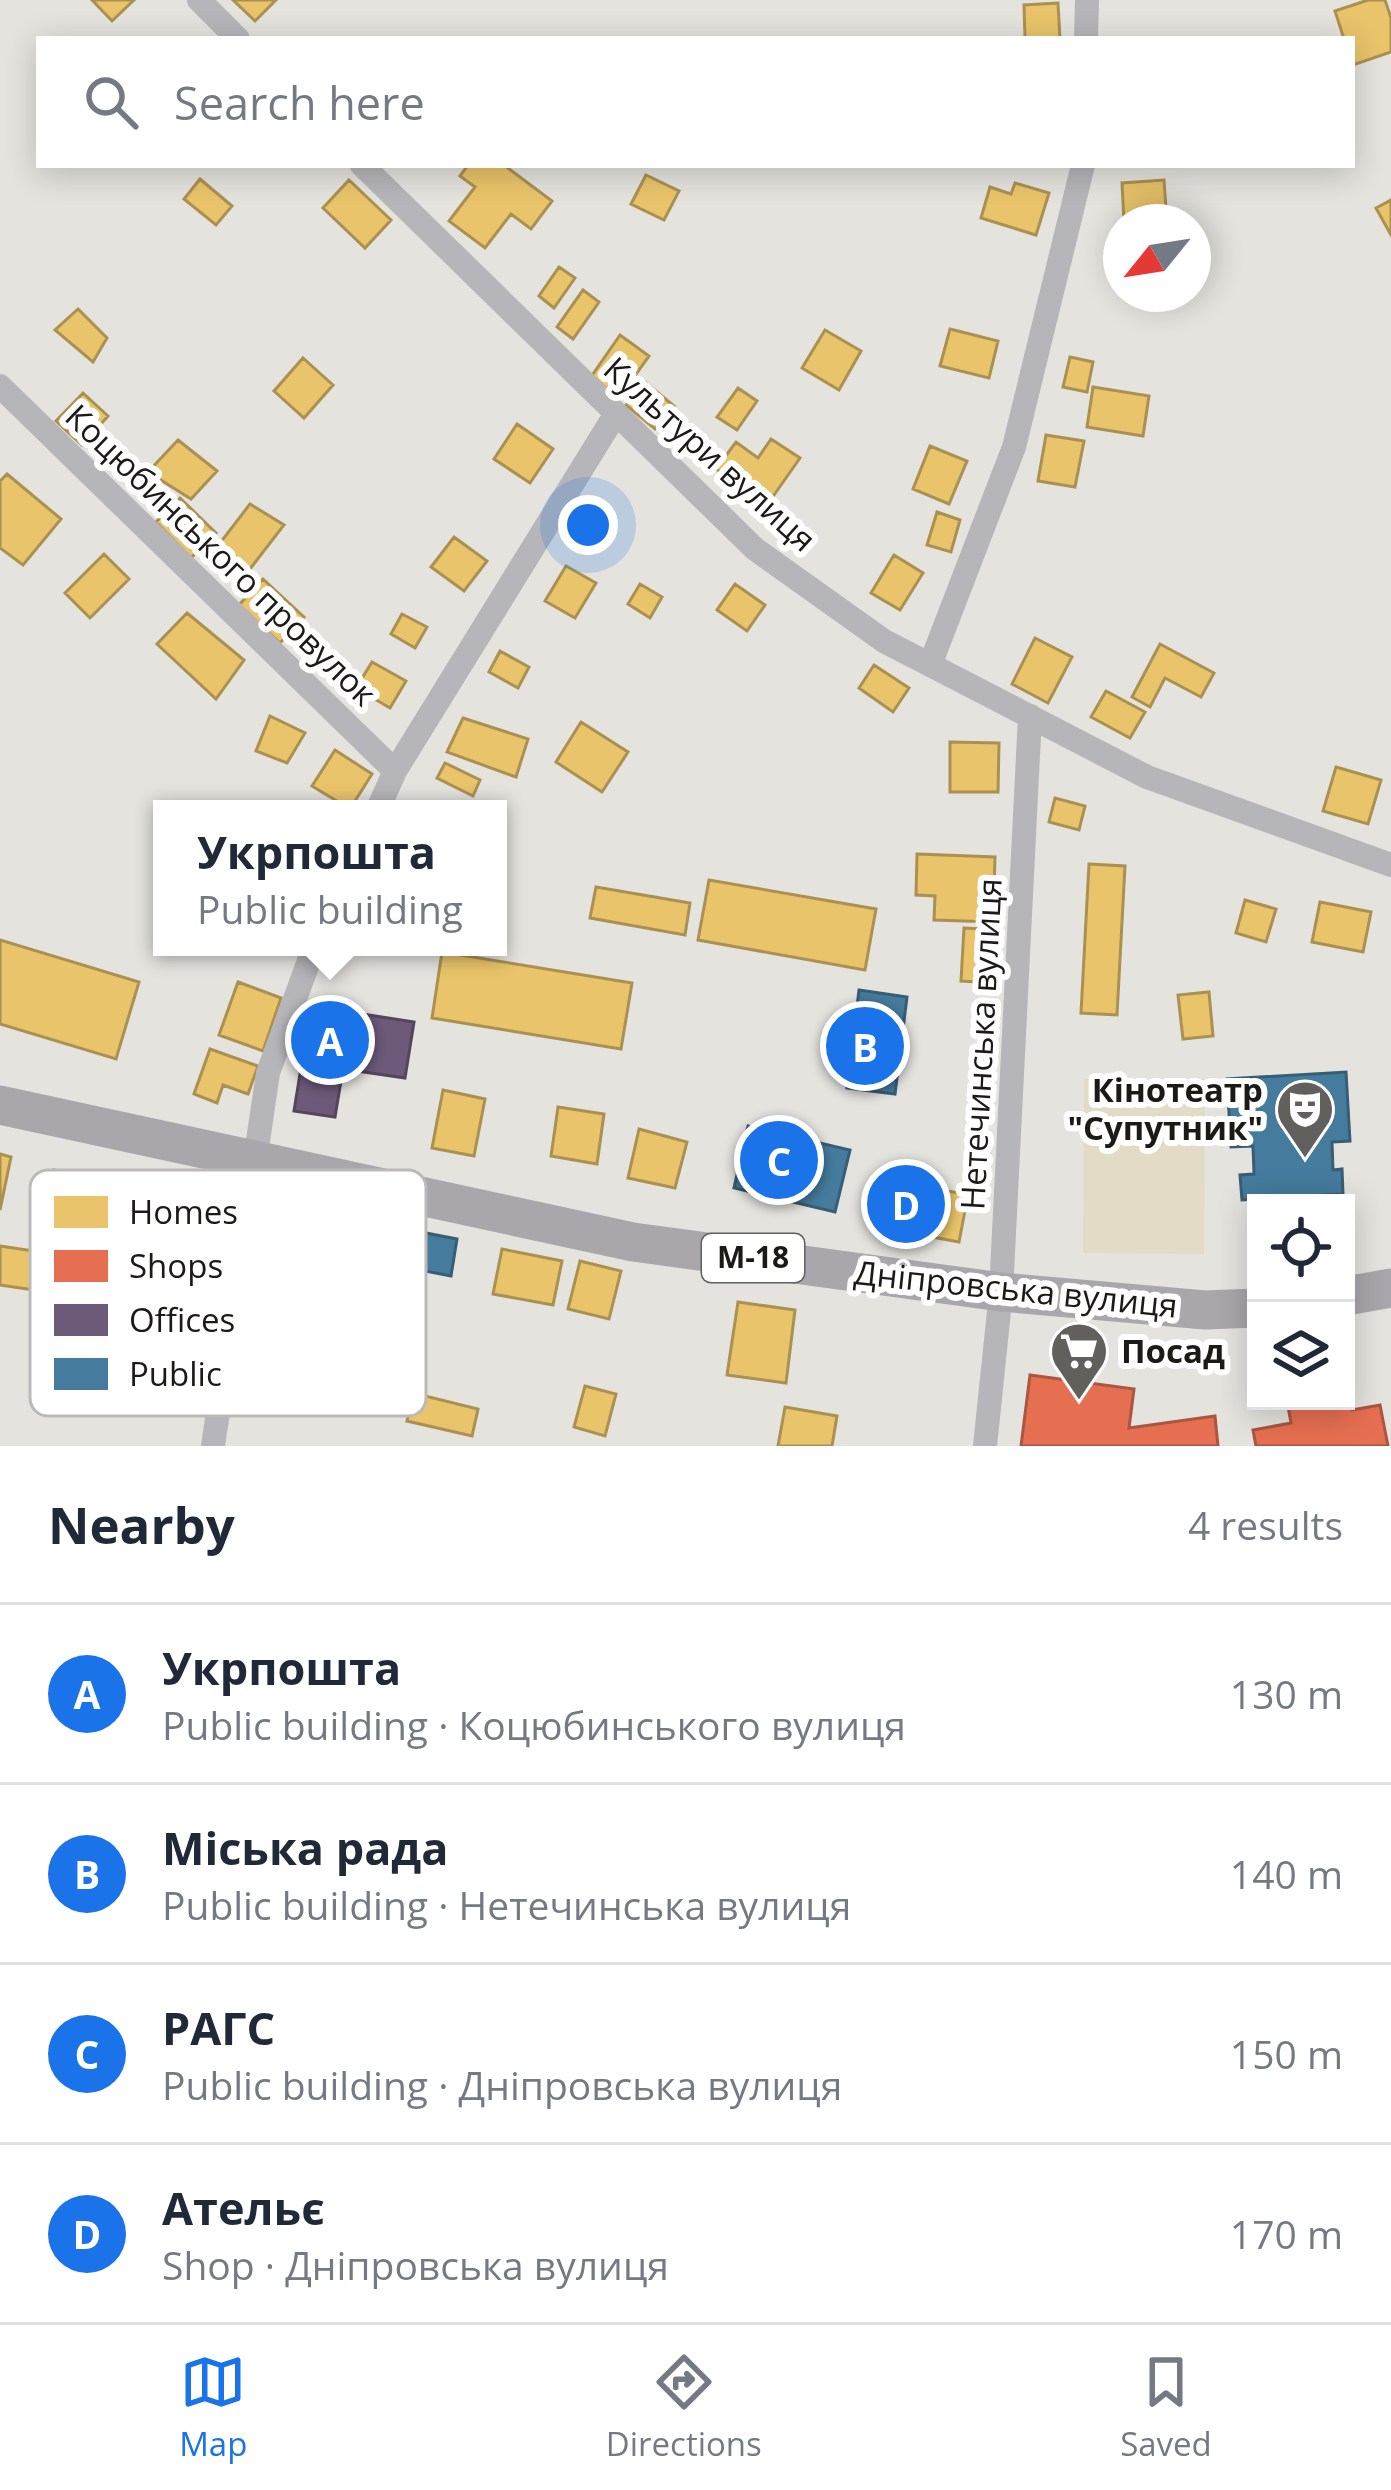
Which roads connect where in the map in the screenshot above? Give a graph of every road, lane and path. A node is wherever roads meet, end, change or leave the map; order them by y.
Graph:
1 (200, 0) edge
2 (1087, 0) edge
3 (235, 36) edge
4 (1086, 36) edge
5 (365, 168) edge
6 (1082, 168) edge
7 (0, 386) edge
8 (616, 415) junction
9 (930, 664) junction
10 (1030, 716) junction
11 (395, 771) junction
12 (382, 800) edge
13 (1391, 865) edge
14 (311, 956) edge
15 (0, 1105) edge
16 (256, 1160) junction
17 (254, 1170) edge
18 (302, 1170) edge
19 (426, 1197) edge
20 (1391, 1288) edge
21 (1001, 1292) junction
22 (1355, 1294) edge
23 (1247, 1308) edge
24 (218, 1416) edge
25 (213, 1446) edge
26 (985, 1446) edge

1 - 3 street
2 - 4 street
5 - 8 street, Культури вулиця
6 - 9 street
7 - 11 street, Коцюбинського провулок
8 - 9 street, Культури вулиця
8 - 11 street
9 - 10 street, Культури вулиця
10 - 13 street, Культури вулиця
10 - 21 street, Нетечинська вулиця
11 - 12 street
14 - 16 street
15 - 16 highway, Дніпровська вулиця / М-18
16 - 17 street
16 - 18 highway, Дніпровська вулиця / М-18
19 - 21 highway, Дніпровська вулиця / М-18
20 - 22 highway
21 - 23 highway, Дніпровська вулиця / М-18
21 - 26 street, Нетечинська вулиця
24 - 25 street

